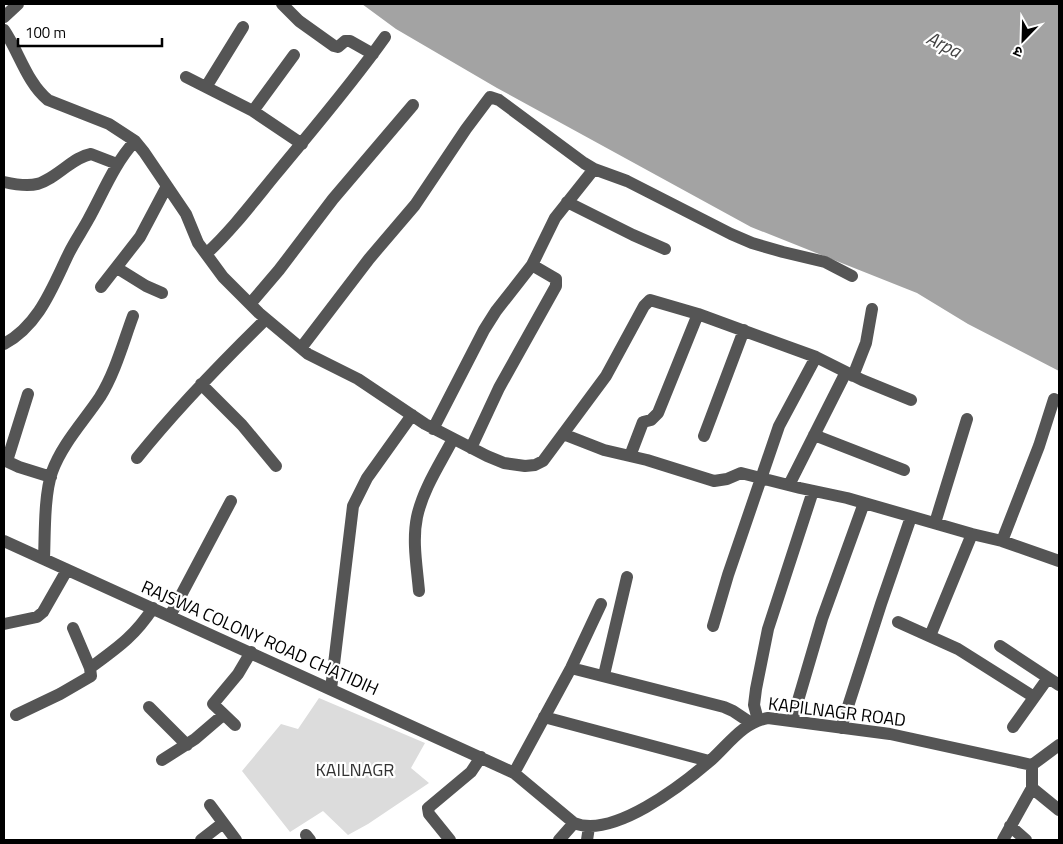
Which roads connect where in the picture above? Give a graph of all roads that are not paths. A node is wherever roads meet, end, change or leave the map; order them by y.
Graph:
1 (18, 4) edge
2 (282, 4) edge
3 (4, 17) edge
4 (243, 27) dead end
5 (4, 30) edge
6 (385, 37) dead end
7 (373, 54) junction
8 (294, 55) dead end
9 (186, 77) dead end
10 (206, 87) junction
11 (413, 105) dead end
12 (253, 111) junction
13 (135, 141) junction
14 (302, 144) junction
15 (118, 164) junction
16 (594, 169) junction
17 (4, 182) edge
18 (167, 186) junction
19 (567, 202) junction
20 (665, 249) dead end
21 (206, 254) junction
22 (532, 265) junction
23 (117, 268) junction
24 (852, 276) dead end
25 (101, 288) dead end
26 (162, 293) dead end
27 (250, 304) junction
28 (872, 309) dead end
29 (698, 314) junction
30 (134, 316) dead end
31 (266, 319) junction
32 (744, 330) junction
33 (4, 344) edge
34 (301, 348) junction
35 (816, 357) junction
36 (850, 374) junction
37 (201, 384) junction
38 (28, 394) dead end
39 (1054, 399) dead end
40 (911, 400) dead end
41 (412, 415) junction
42 (967, 419) dead end
43 (433, 428) junction
44 (563, 434) junction
45 (814, 435) junction
46 (704, 436) dead end
47 (453, 439) junction
48 (471, 448) junction
49 (630, 456) junction
50 (137, 458) dead end
51 (5, 460) edge
52 (276, 466) dead end
53 (904, 470) dead end
54 (51, 477) junction
55 (762, 477) junction
56 (789, 485) junction
57 (813, 491) junction
58 (231, 501) dead end
59 (864, 503) junction
60 (912, 517) junction
61 (934, 523) junction
62 (972, 534) junction
63 (4, 541) edge
64 (1002, 541) junction
65 (44, 559) junction
66 (1059, 561) edge
67 (67, 570) junction
68 (627, 577) dead end
69 (419, 591) dead end
70 (601, 604) dead end
71 (153, 608) junction
72 (170, 616) junction
73 (898, 622) dead end
74 (4, 624) edge
75 (713, 626) dead end
76 (73, 628) dead end
77 (930, 636) junction
78 (1000, 646) dead end
79 (251, 652) junction
80 (90, 668) junction
81 (571, 668) junction
82 (604, 675) junction
83 (1054, 681) edge
84 (331, 689) junction
85 (1034, 697) junction
86 (149, 707) dead end
87 (16, 715) dead end
88 (224, 715) junction
89 (544, 717) junction
90 (792, 721) junction
91 (754, 722) junction
92 (235, 725) dead end
93 (1013, 727) dead end
94 (842, 728) junction
95 (187, 745) junction
96 (1059, 745) edge
97 (481, 757) junction
98 (162, 760) dead end
99 (709, 761) junction
100 (1036, 763) junction
101 (501, 767) joint
102 (514, 773) junction
103 (1032, 788) junction
104 (210, 805) dead end
105 (1059, 810) edge
106 (223, 823) junction
107 (574, 823) junction
108 (1010, 826) junction
109 (588, 827) junction
110 (201, 840) edge
111 (236, 840) edge
112 (450, 840) edge
113 (559, 840) edge
114 (587, 840) edge
115 (1003, 840) edge
116 (1026, 840) edge

1 - 3 street
2 - 7 street
4 - 10 street
5 - 13 street
6 - 7 street
7 - 14 street
8 - 12 street
9 - 10 street
10 - 12 street
11 - 27 street
12 - 14 street
13 - 15 street
13 - 18 street
14 - 21 street
15 - 17 street
15 - 33 street
16 - 19 street
16 - 24 street
16 - 34 street
18 - 21 street
18 - 23 street
19 - 20 street
19 - 22 street
21 - 27 street
22 - 43 street
22 - 48 street
23 - 25 street
23 - 26 street
27 - 31 street
28 - 36 street
29 - 32 street
29 - 44 street
29 - 49 street
30 - 54 street
31 - 34 street
31 - 37 street
32 - 35 street
32 - 46 street
34 - 41 street
35 - 36 street
35 - 55 street
36 - 40 street
36 - 45 street
37 - 50 street
37 - 52 street
38 - 51 street
39 - 64 street
41 - 43 street
41 - 84 street
42 - 61 street
43 - 47 street
44 - 48 street
44 - 49 street
45 - 53 street
45 - 56 street
47 - 48 street
47 - 69 street
49 - 55 street
51 - 54 street
54 - 65 street
55 - 56 street
55 - 75 street
56 - 57 street
57 - 59 street
57 - 91 street
58 - 72 street
59 - 60 street
59 - 90 street
60 - 61 street
60 - 94 street
61 - 62 street
62 - 64 street
62 - 77 street
63 - 65 street, RAJSWA COLONY ROAD CHATIDIH
64 - 66 street
65 - 67 street, RAJSWA COLONY ROAD CHATIDIH
67 - 71 street, RAJSWA COLONY ROAD CHATIDIH
67 - 74 street
68 - 82 street
70 - 81 street
71 - 72 street, RAJSWA COLONY ROAD CHATIDIH
71 - 80 street
72 - 79 street, RAJSWA COLONY ROAD CHATIDIH
73 - 77 street
76 - 80 street
77 - 85 street
78 - 83 street
79 - 84 street, RAJSWA COLONY ROAD CHATIDIH
79 - 88 street
80 - 87 street
81 - 82 street
81 - 89 street
82 - 91 street
83 - 85 street
84 - 97 street, RAJSWA COLONY ROAD CHATIDIH
85 - 93 street
86 - 95 street
88 - 92 street
88 - 95 street
89 - 99 street
89 - 102 street
90 - 91 street, KAPILNAGR ROAD
90 - 94 street, KAPILNAGR ROAD
91 - 99 street, KAPILNAGR ROAD
94 - 100 street, KAPILNAGR ROAD
95 - 98 street
96 - 100 street
97 - 101 street, RAJSWA COLONY ROAD CHATIDIH
97 - 112 street
99 - 109 street, KAPILNAGR ROAD
100 - 103 street
101 - 102 street, KAPILNAGR ROAD
102 - 107 street, KAPILNAGR ROAD
103 - 105 street
103 - 108 street
104 - 106 street
106 - 110 street
106 - 111 street
107 - 109 street, KAPILNAGR ROAD
107 - 113 street
108 - 115 street
108 - 116 street
109 - 114 street

